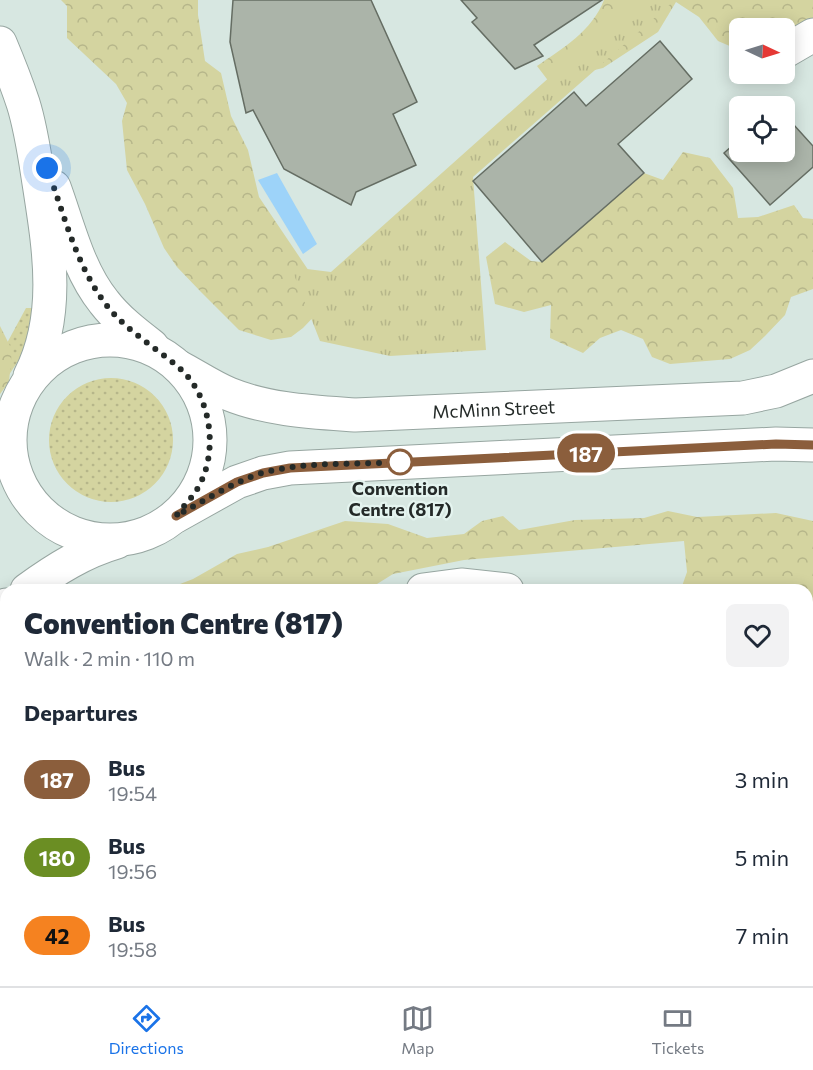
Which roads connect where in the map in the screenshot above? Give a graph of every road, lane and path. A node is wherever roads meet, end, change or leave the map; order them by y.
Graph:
1 (813, 35) edge
2 (0, 43) edge
3 (795, 46) edge
4 (23, 104) junction
5 (167, 358) junction
6 (813, 376) edge
7 (22, 393) junction
8 (12, 423) junction
9 (813, 445) edge
10 (0, 479) edge
11 (176, 516) junction
12 (130, 539) junction
13 (36, 584) edge

1 - 3 street
2 - 4 street
4 - 5 street
4 - 7 street
5 - 6 street, McMinn Street
5 - 7 street
5 - 11 street
7 - 8 street
8 - 10 street
8 - 12 street
9 - 11 street
11 - 12 street
12 - 13 street

